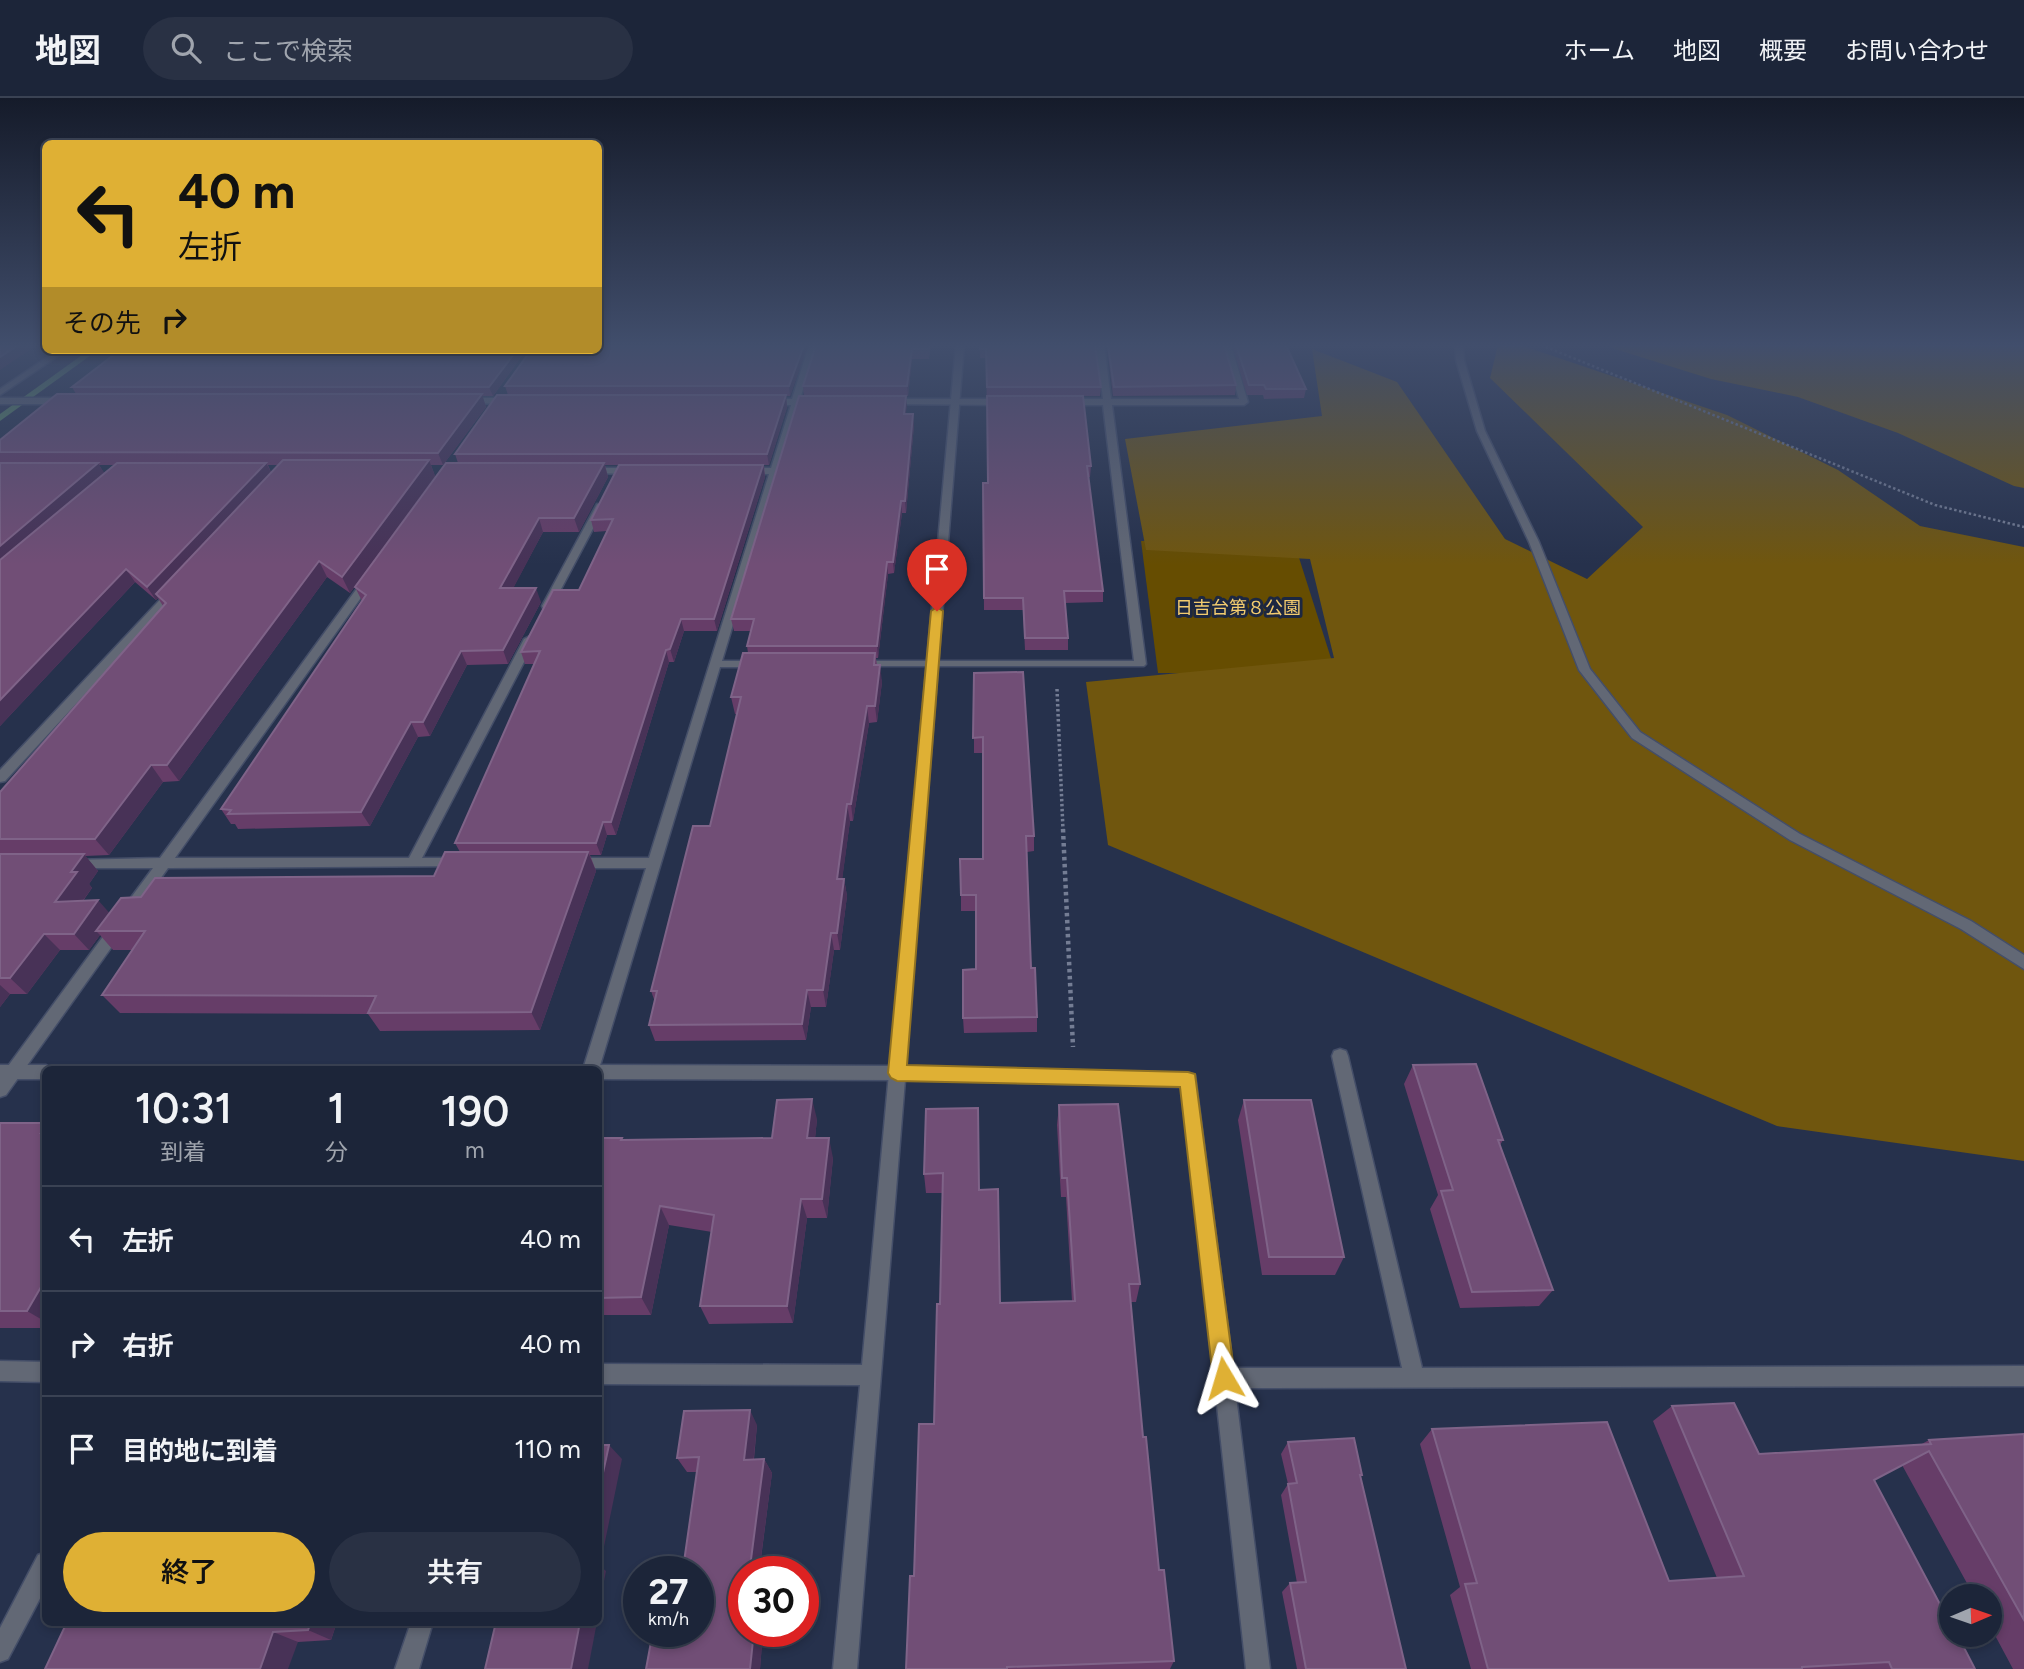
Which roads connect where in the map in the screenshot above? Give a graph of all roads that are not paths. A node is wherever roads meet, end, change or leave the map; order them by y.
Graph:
1 (791, 418) edge
2 (954, 418) edge
3 (1110, 418) edge
4 (1477, 418) edge
5 (579, 471) edge
6 (618, 471) junction
7 (644, 471) edge
8 (736, 471) edge
9 (775, 471) junction
10 (612, 483) edge
11 (605, 495) edge
12 (374, 572) edge
13 (185, 579) edge
14 (541, 618) edge
15 (535, 630) edge
16 (933, 663) junction
17 (715, 664) junction
18 (770, 664) edge
19 (851, 664) edge
20 (0, 778) edge
21 (55, 863) edge
22 (164, 863) junction
23 (413, 863) junction
24 (466, 863) edge
25 (560, 863) edge
26 (654, 863) junction
27 (2024, 963) edge
28 (1340, 1056) dead end
29 (592, 1066) edge
30 (7, 1072) edge
31 (42, 1072) edge
32 (602, 1072) edge
33 (897, 1073) junction
34 (0, 1090) edge
35 (0, 1371) edge
36 (42, 1372) edge
37 (602, 1374) edge
38 (870, 1376) junction
39 (1414, 1377) junction
40 (2024, 1377) edge
41 (1224, 1378) junction
42 (42, 1571) edge
43 (421, 1626) edge
44 (0, 1651) edge
45 (407, 1669) edge
46 (845, 1669) edge
47 (1258, 1669) edge

1 - 9 street
2 - 16 street
3 - 16 street
4 - 27 street
5 - 6 street
6 - 7 street
6 - 10 street
8 - 9 street
9 - 17 street
11 - 14 street
12 - 22 street
13 - 20 street
15 - 23 street
16 - 19 street
16 - 33 street
17 - 18 street
17 - 26 street
21 - 22 street
22 - 23 street
22 - 30 street
23 - 24 street
25 - 26 street
26 - 29 street
28 - 39 street
30 - 31 street
30 - 34 street
32 - 33 street
33 - 38 street
33 - 41 street
35 - 36 street
37 - 38 street
38 - 46 street
39 - 40 street
39 - 41 street
41 - 47 street
42 - 44 street
43 - 45 street

